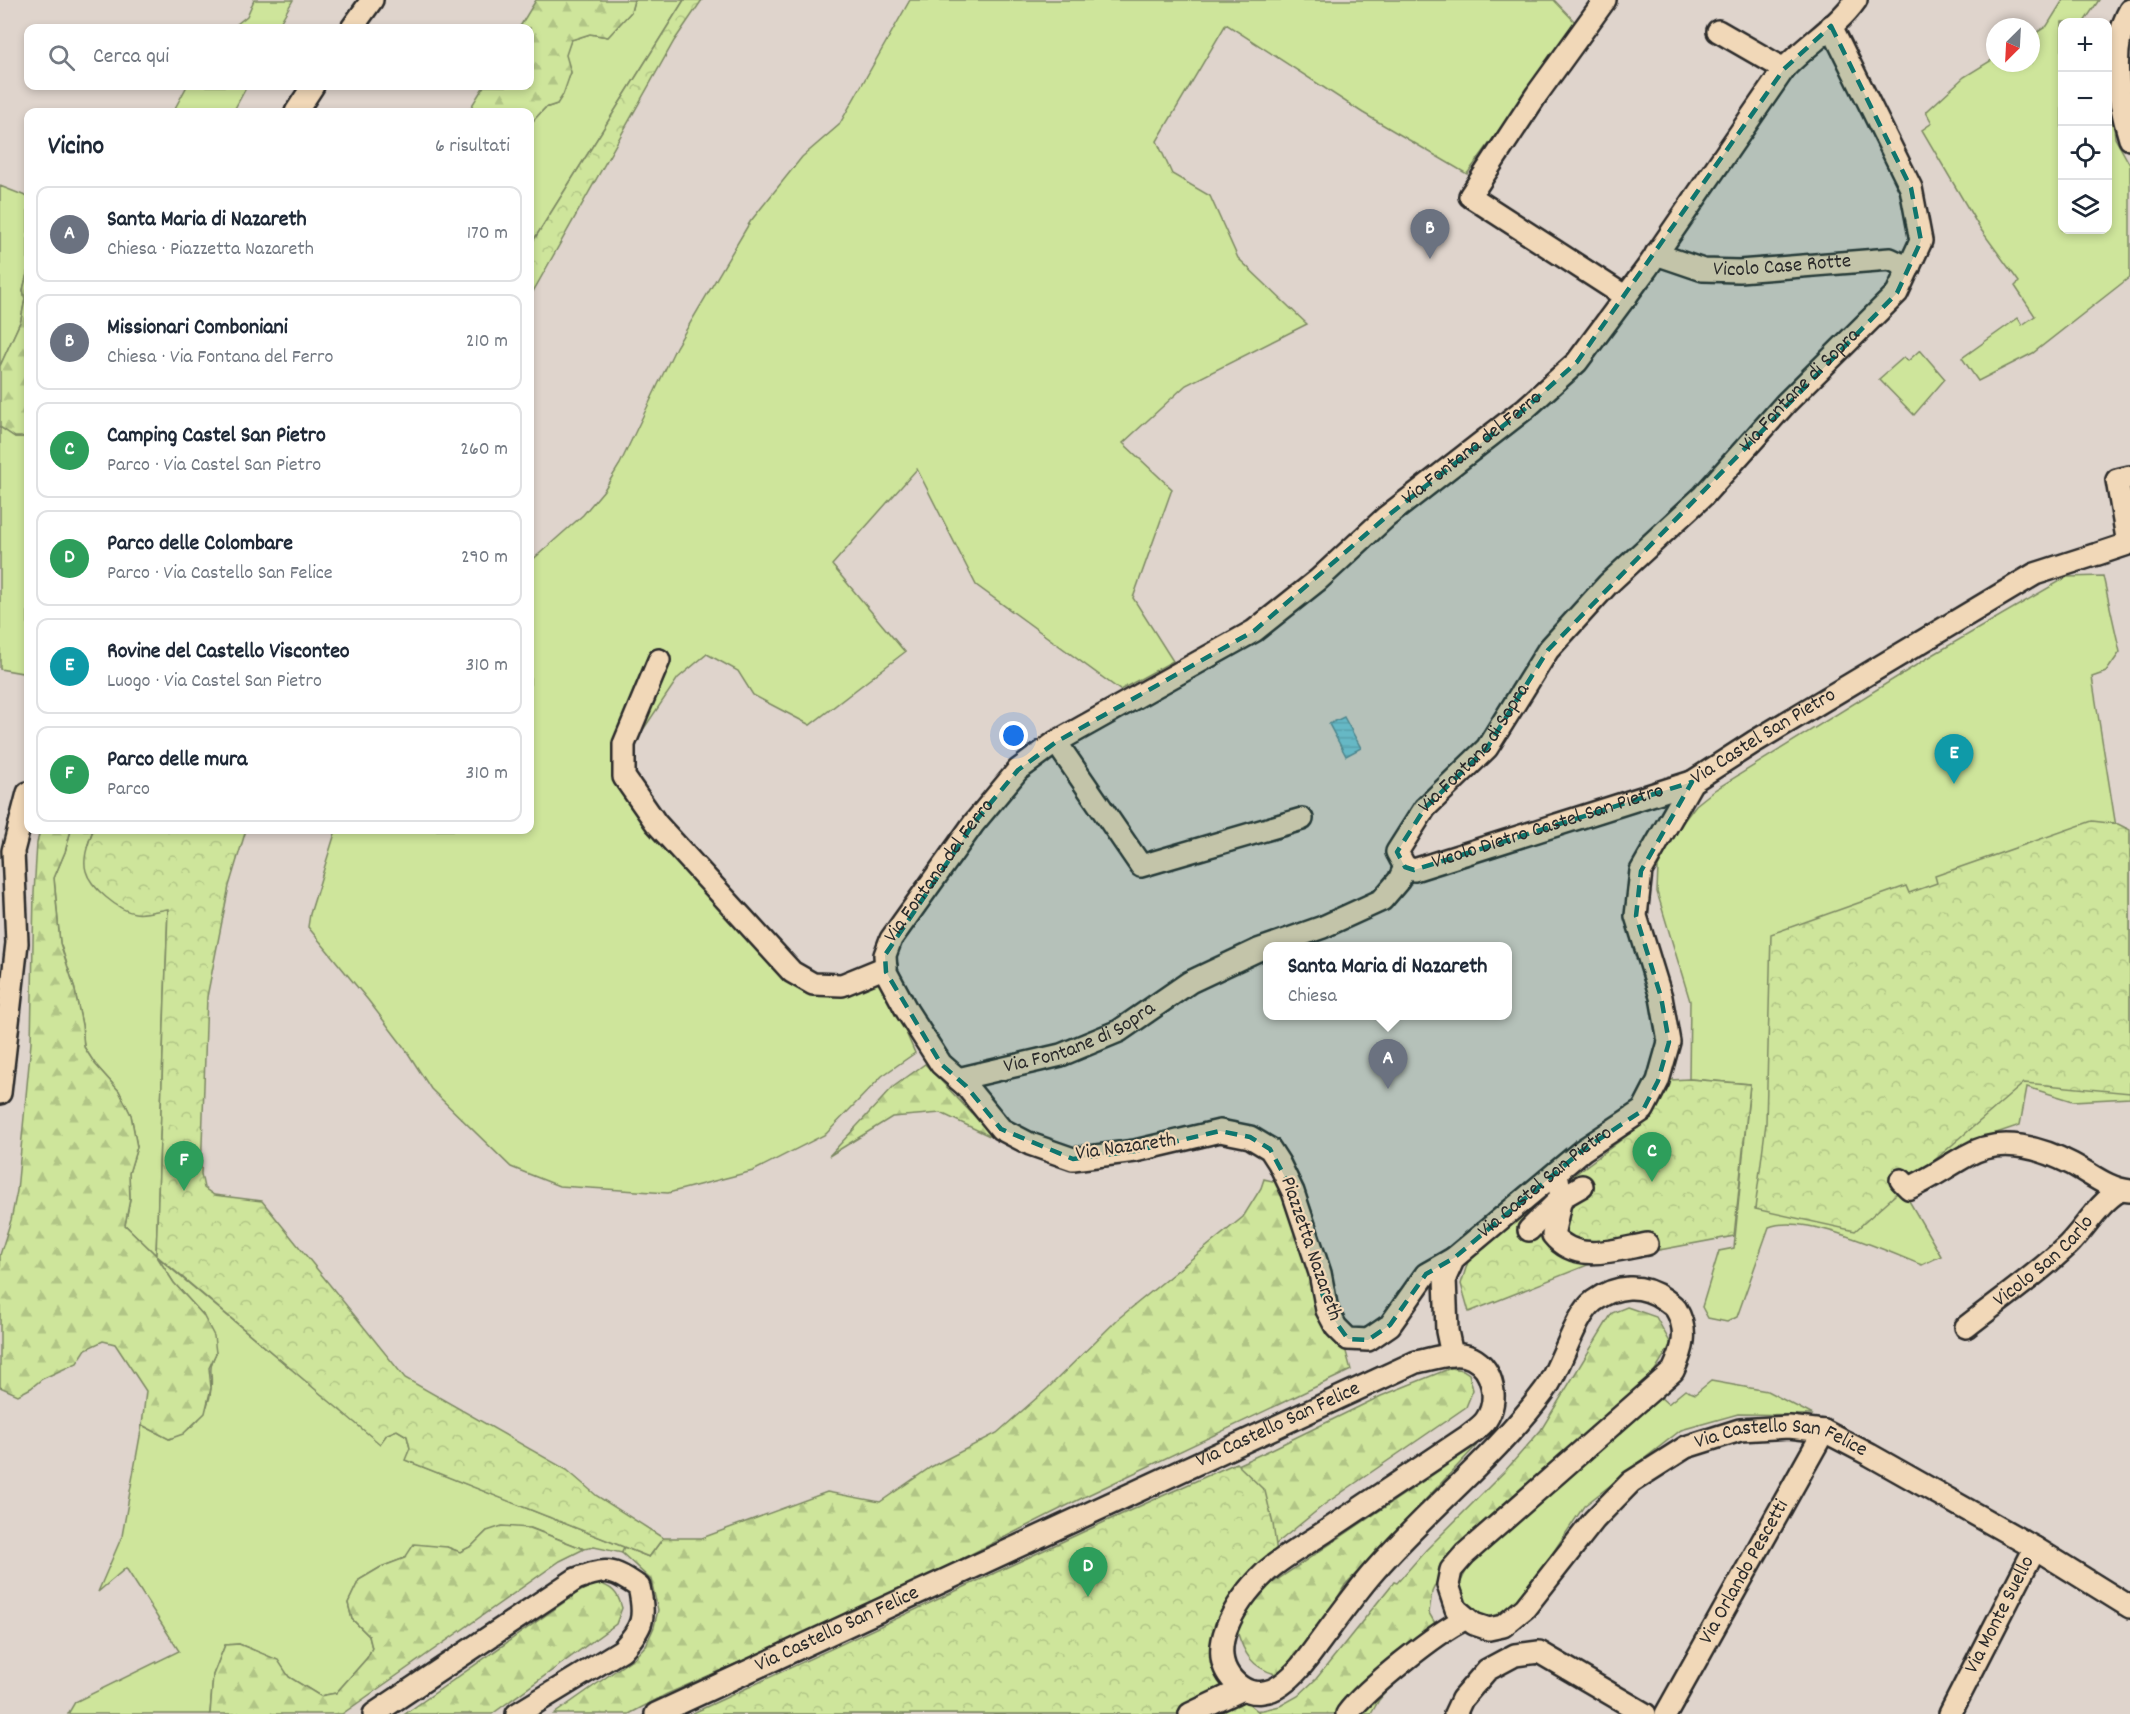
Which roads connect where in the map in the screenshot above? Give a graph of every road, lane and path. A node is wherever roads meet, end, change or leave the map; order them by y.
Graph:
1 (372, 0) edge
2 (1605, 0) edge
3 (1856, 0) edge
4 (2130, 10) edge
5 (355, 24) edge
6 (1831, 26) junction
7 (1718, 31) dead end
8 (1790, 62) junction
9 (310, 90) edge
10 (299, 108) edge
11 (2130, 139) edge
12 (1656, 254) junction
13 (1910, 268) junction
14 (1626, 297) junction
15 (2130, 477) edge
16 (659, 660) dead end
17 (1056, 742) junction
18 (1692, 782) junction
19 (24, 808) edge
20 (1302, 819) dead end
21 (1405, 867) junction
22 (1281, 942) edge
23 (1263, 948) edge
24 (886, 967) junction
25 (958, 1079) junction
26 (0, 1093) edge
27 (1251, 1137) joint
28 (1557, 1172) junction
29 (1901, 1180) dead end
30 (1582, 1185) dead end
31 (2124, 1191) edge
32 (1561, 1198) junction
33 (1529, 1230) dead end
34 (1647, 1244) dead end
35 (1454, 1258) junction
36 (1966, 1327) dead end
37 (1452, 1355) junction
38 (1824, 1431) junction
39 (2035, 1548) junction
40 (2130, 1607) edge
41 (1465, 1619) junction
42 (1243, 1689) junction
43 (374, 1714) edge
44 (517, 1714) edge
45 (656, 1714) edge
46 (1190, 1714) edge
47 (1347, 1714) edge
48 (1455, 1714) edge
49 (1645, 1714) edge
50 (1666, 1714) edge
51 (1950, 1714) edge

1 - 5 street
2 - 14 street
3 - 6 street, Via Fontana del Ferro
4 - 11 street
6 - 8 street, Via Fontana del Ferro
6 - 13 street
7 - 8 street
8 - 12 street, Via Fontana del Ferro
9 - 10 street
12 - 13 street, Vicolo Case Rotte
12 - 14 street, Via Fontana del Ferro
13 - 21 street, Via Fontane di Sopra
14 - 17 street, Via Fontana del Ferro
15 - 18 street, Via Castel San Pietro
16 - 24 street
17 - 20 street
17 - 24 street, Via Fontana del Ferro
18 - 21 street, Vicolo Dietro Castel San Pietro
18 - 28 street, Via Castel San Pietro
19 - 26 street
21 - 22 street, Via Fontane di Sopra
23 - 25 street, Via Fontane di Sopra
24 - 25 street, Via Fontana del Ferro
25 - 27 street, Via Nazareth
27 - 35 street, Piazzetta Nazareth
28 - 32 street
28 - 35 street, Via Castel San Pietro
29 - 31 street
30 - 32 street
31 - 36 street, Vicolo San Carlo
32 - 33 street
32 - 34 street
35 - 37 street
37 - 42 street, Via Castello San Felice
37 - 45 street, Via Castello San Felice
38 - 39 street, Via Castello San Felice
38 - 41 street, Via Castello San Felice
38 - 50 street, Via Orlando Pescetti
39 - 40 street, Via Castello San Felice
39 - 51 street, Via Monte Suello
41 - 42 street
41 - 47 street
42 - 46 street
43 - 44 street
48 - 49 street

